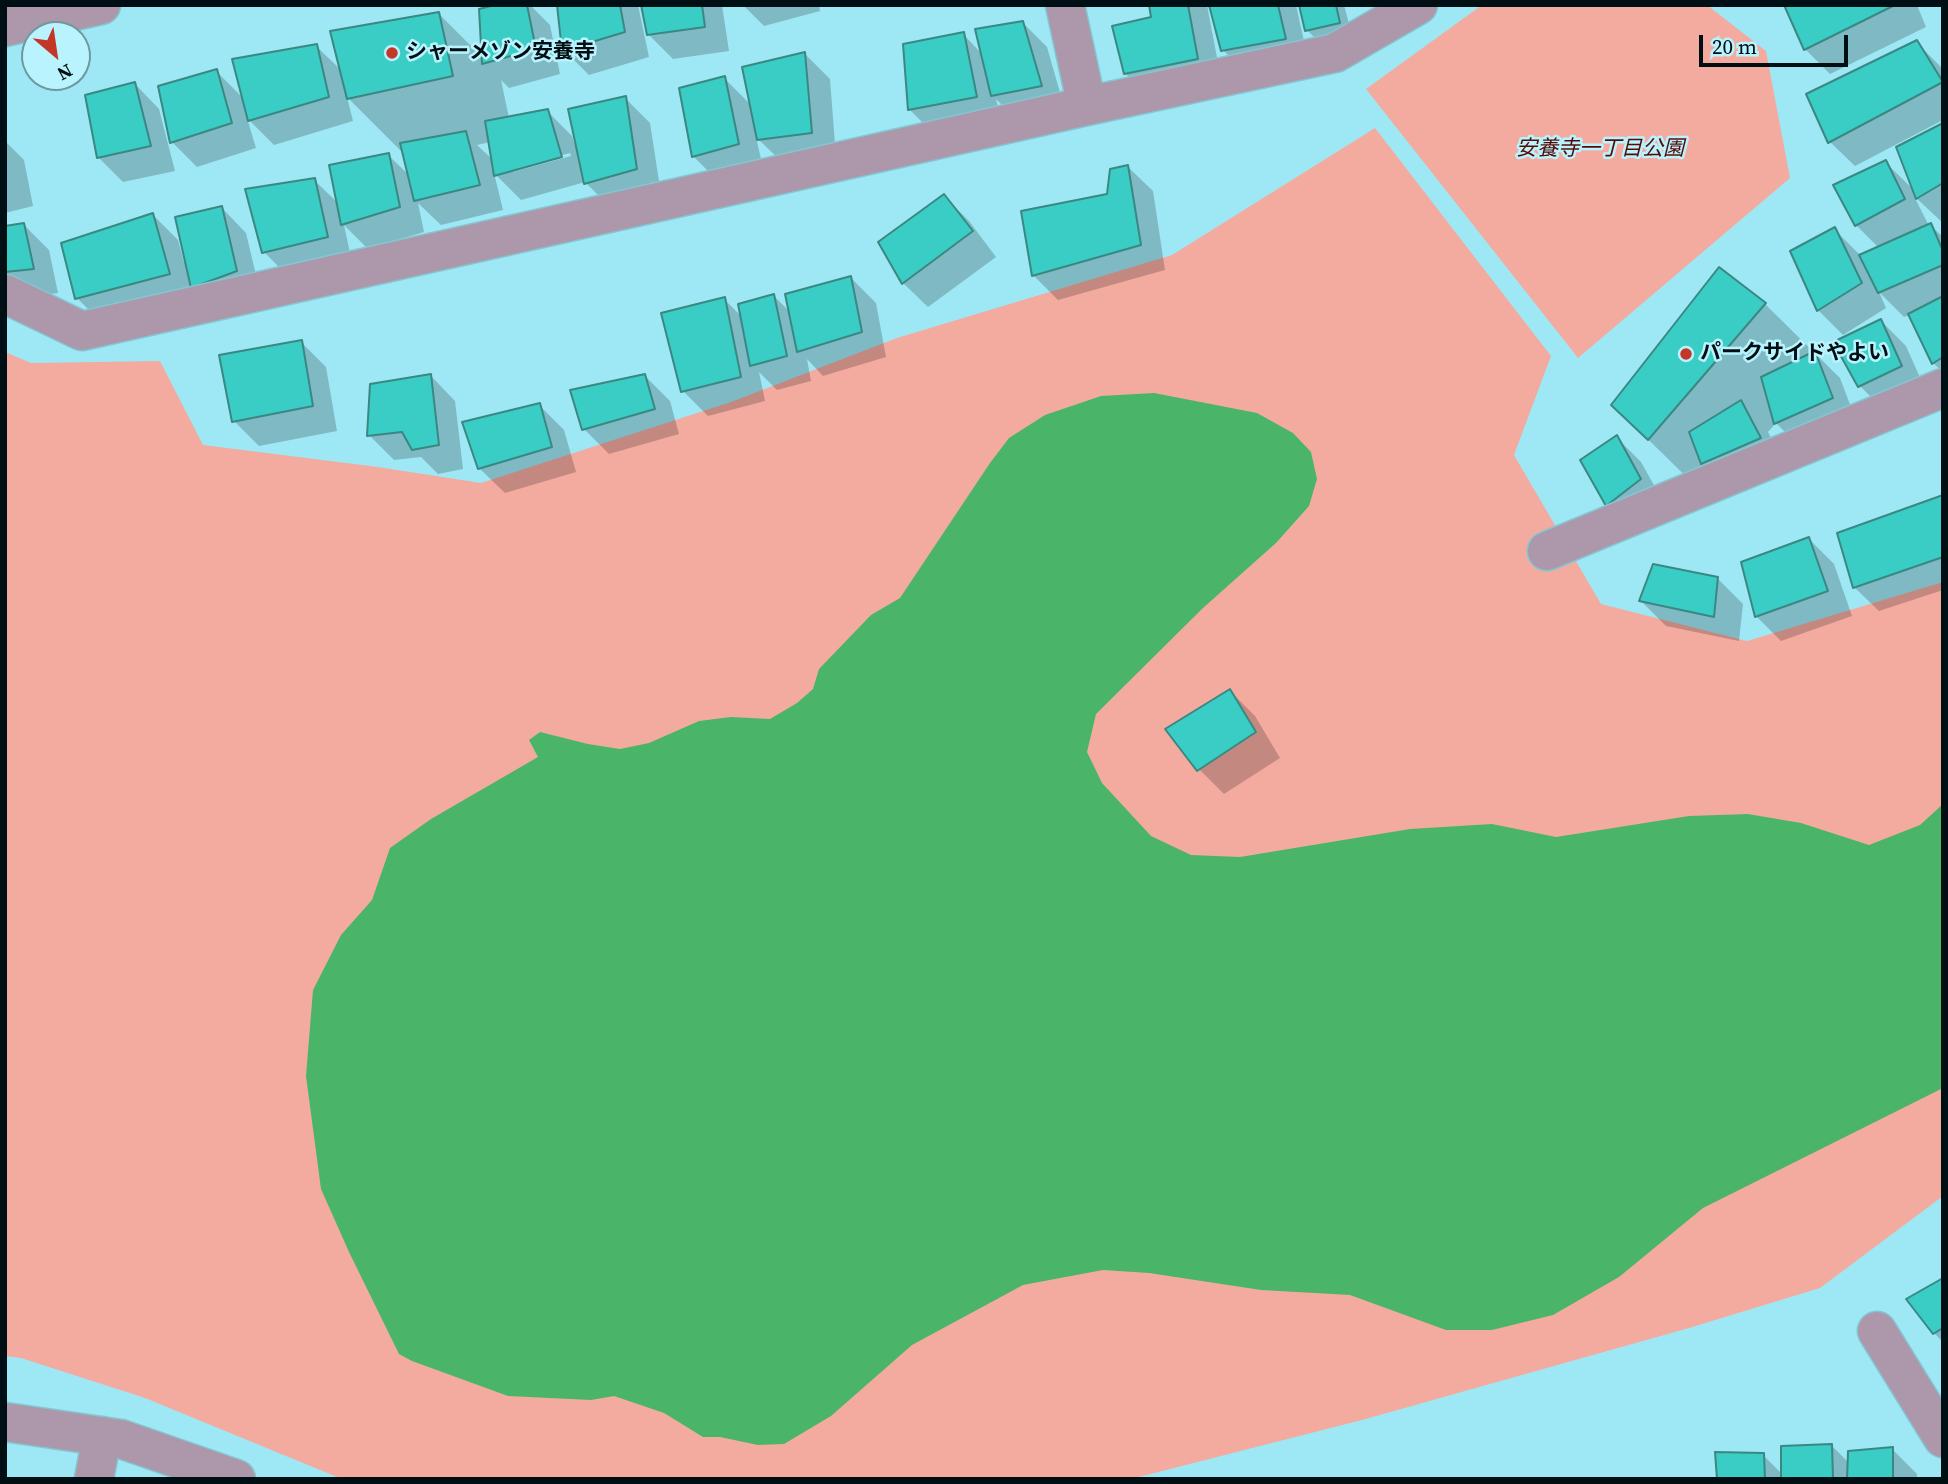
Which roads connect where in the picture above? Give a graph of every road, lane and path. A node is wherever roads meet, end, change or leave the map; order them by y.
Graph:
1 (101, 5) edge
2 (1065, 5) edge
3 (1418, 5) edge
4 (5, 27) edge
5 (1087, 106) junction
6 (5, 294) edge
7 (1943, 388) edge
8 (1547, 551) dead end
9 (1877, 1331) dead end
10 (5, 1422) edge
11 (102, 1436) junction
12 (1943, 1438) edge
13 (94, 1479) edge
14 (236, 1479) edge

1 - 4 street
2 - 5 street
3 - 5 street
5 - 6 street
7 - 8 street
9 - 12 street
10 - 11 street
11 - 13 street
11 - 14 street

